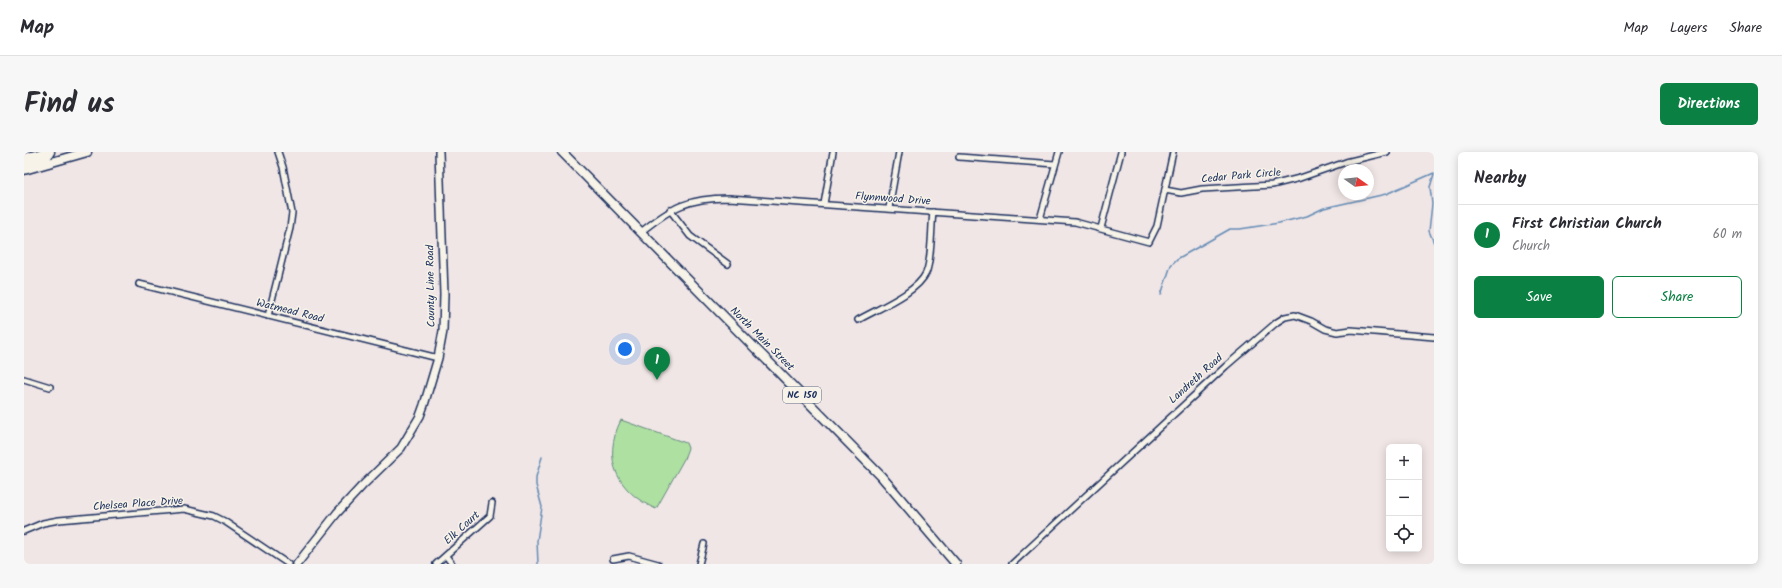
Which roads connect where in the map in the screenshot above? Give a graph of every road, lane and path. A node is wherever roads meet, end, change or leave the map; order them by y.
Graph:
1 (46, 152) edge
2 (50, 152) edge
3 (87, 152) edge
4 (278, 152) edge
5 (439, 152) edge
6 (562, 152) edge
7 (833, 152) edge
8 (899, 152) edge
9 (1059, 152) edge
10 (1121, 152) edge
11 (1173, 152) edge
12 (1387, 152) edge
13 (958, 157) dead end
14 (24, 158) edge
15 (1055, 164) junction
16 (24, 165) edge
17 (24, 170) edge
18 (1165, 190) junction
19 (824, 204) junction
20 (889, 208) junction
21 (670, 210) junction
22 (932, 212) junction
23 (1040, 219) junction
24 (1101, 228) junction
25 (641, 232) junction
26 (728, 264) dead end
27 (139, 284) dead end
28 (268, 316) junction
29 (858, 320) dead end
30 (1434, 337) edge
31 (438, 358) junction
32 (24, 379) edge
33 (50, 387) dead end
34 (492, 503) dead end
35 (24, 531) edge
36 (704, 544) dead end
37 (446, 556) junction
38 (613, 559) dead end
39 (288, 564) edge
40 (297, 564) edge
41 (436, 564) edge
42 (452, 564) edge
43 (658, 564) edge
44 (699, 564) edge
45 (956, 564) edge
46 (1012, 564) edge

1 - 14 main road
2 - 16 main road
3 - 17 main road
4 - 28 street
5 - 31 street, County Line Road
6 - 25 main road, North Main Street / NC 150
7 - 19 street
8 - 20 street
9 - 15 street
10 - 24 street
11 - 18 street
12 - 18 street, Cedar Park Circle
13 - 15 street
15 - 23 street
18 - 24 street, Flynnwood Drive
19 - 20 street, Flynnwood Drive
19 - 21 street, Flynnwood Drive
20 - 22 street, Flynnwood Drive
21 - 25 street, Flynnwood Drive
21 - 26 street
22 - 23 street, Flynnwood Drive
22 - 29 street
23 - 24 street, Flynnwood Drive
25 - 45 main road, North Main Street / NC 150
27 - 28 street, Watmead Road
28 - 31 street, Watmead Road
30 - 46 street, Landreth Road
31 - 40 street, County Line Road
32 - 33 street
34 - 37 street, Elk Court
35 - 39 street, Chelsea Place Drive
36 - 44 street
37 - 41 street, Elk Court
37 - 42 street
38 - 43 street

